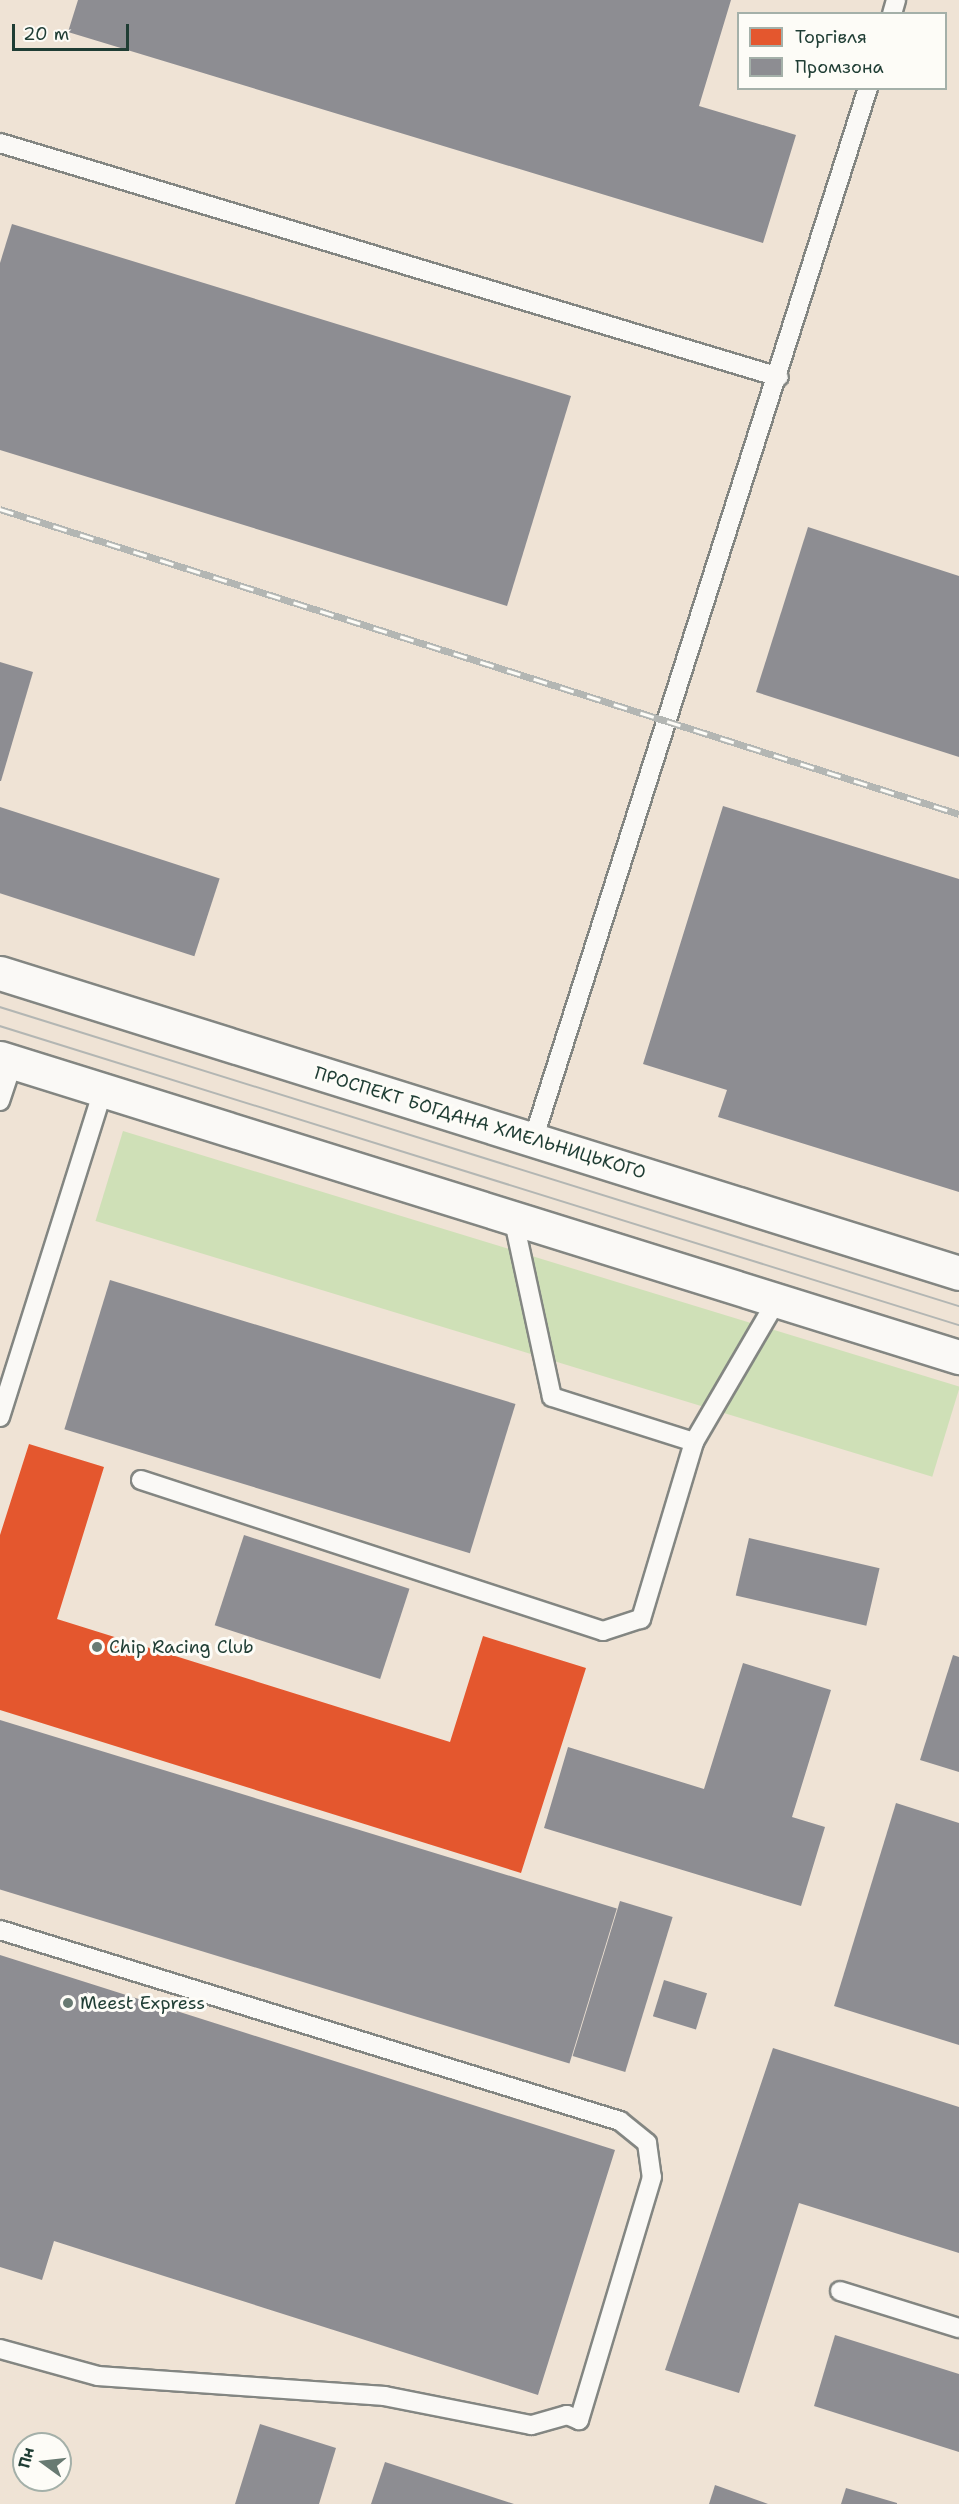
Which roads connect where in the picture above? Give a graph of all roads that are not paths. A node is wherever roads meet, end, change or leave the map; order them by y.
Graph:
1 (867, 90) edge
2 (0, 143) edge
3 (779, 377) junction
4 (0, 973) edge
5 (6, 1060) edge
6 (103, 1090) junction
7 (0, 1101) edge
8 (533, 1140) junction
9 (513, 1217) junction
10 (959, 1273) edge
11 (777, 1300) junction
12 (959, 1357) edge
13 (0, 1418) edge
14 (693, 1442) junction
15 (141, 1480) dead end
16 (0, 1930) edge
17 (840, 2291) dead end
18 (959, 2328) edge
19 (0, 2349) edge

1 - 3 lane
2 - 3 lane
3 - 8 lane
4 - 8 main road, ПРОСПЕКТ БОГДАНА ХМЕЛЬНИЦЬКОГО
5 - 6 main road
5 - 7 lane
6 - 9 main road
6 - 13 lane
8 - 10 main road, ПРОСПЕКТ БОГДАНА ХМЕЛЬНИЦЬКОГО
9 - 11 main road
9 - 14 lane
11 - 12 main road
11 - 14 lane
14 - 15 lane
16 - 19 lane
17 - 18 lane

